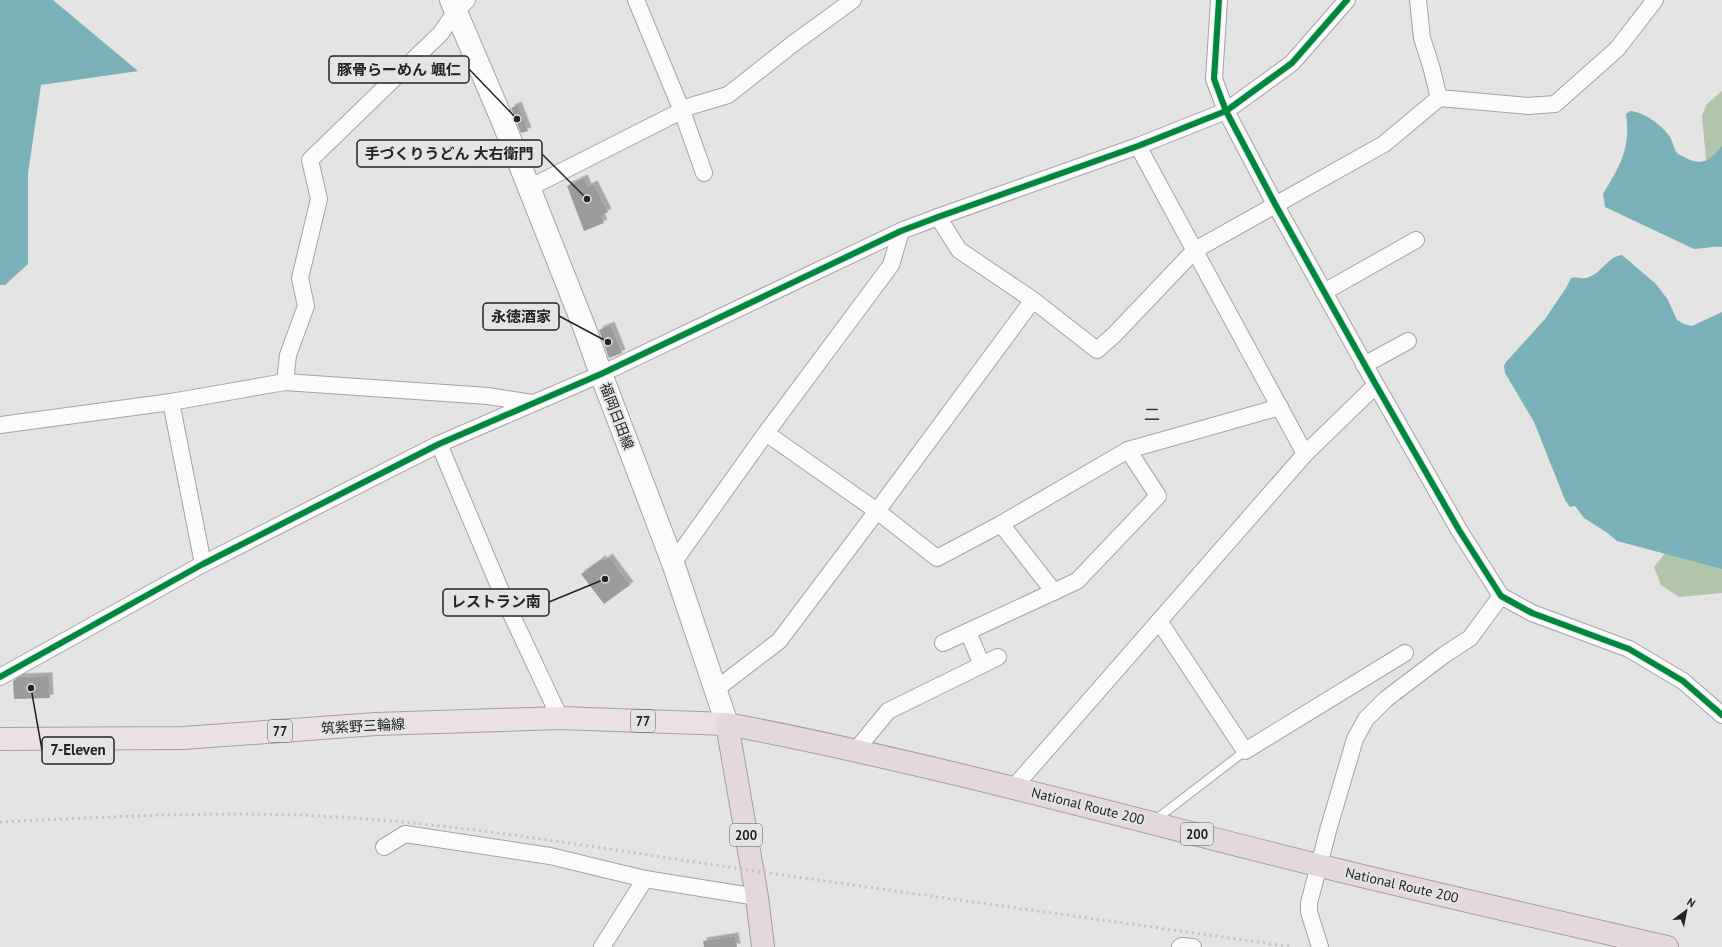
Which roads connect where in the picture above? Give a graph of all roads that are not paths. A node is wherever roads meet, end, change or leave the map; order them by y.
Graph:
1 (636, 0) edge
2 (853, 0) edge
3 (1219, 0) edge
4 (1347, 0) edge
5 (1418, 0) edge
6 (1655, 0) edge
7 (458, 4) edge
8 (1439, 98) junction
9 (682, 111) junction
10 (1226, 111) junction
11 (1138, 146) junction
12 (704, 173) dead end
13 (529, 188) junction
14 (1275, 204) junction
15 (938, 217) junction
16 (901, 231) junction
17 (1416, 240) dead end
18 (1195, 250) junction
19 (1324, 292) junction
20 (1033, 300) junction
21 (1408, 341) dead end
22 (1364, 364) junction
23 (600, 374) junction
24 (284, 382) junction
25 (1376, 385) junction
26 (171, 402) junction
27 (532, 404) junction
28 (1280, 407) junction
29 (0, 425) edge
30 (766, 433) junction
31 (439, 444) junction
32 (1128, 450) junction
33 (1305, 454) junction
34 (877, 512) junction
35 (1001, 524) junction
36 (673, 563) junction
37 (203, 564) junction
38 (1054, 592) junction
39 (1501, 596) junction
40 (1159, 621) junction
41 (968, 632) junction
42 (943, 643) dead end
43 (1405, 653) dead end
44 (998, 657) dead end
45 (982, 665) junction
46 (0, 677) edge
47 (715, 690) junction
48 (1722, 714) edge
49 (560, 718) junction
50 (727, 724) junction
51 (0, 738) edge
52 (856, 750) junction
53 (1245, 751) junction
54 (1014, 788) junction
55 (1152, 822) junction
56 (384, 847) dead end
57 (1318, 865) junction
58 (645, 879) junction
59 (756, 897) junction
60 (602, 947) edge
61 (763, 947) edge
62 (1180, 947) edge
63 (1193, 947) edge
64 (1320, 947) edge
65 (1667, 947) edge

1 - 9 street
2 - 9 street
3 - 10 street
4 - 10 street
5 - 8 street
6 - 8 street
7 - 13 main road, 福岡日田線
7 - 24 street
8 - 14 street
9 - 12 street
9 - 13 street
10 - 11 street
10 - 14 street
11 - 15 street
11 - 18 street
13 - 23 main road, 福岡日田線
14 - 18 street
14 - 19 street
15 - 16 street
15 - 20 street
16 - 23 street
16 - 30 street
17 - 19 street
18 - 20 street
18 - 28 street
19 - 22 street
20 - 34 street
21 - 22 street
22 - 25 street
23 - 27 street
23 - 36 main road, 福岡日田線
24 - 26 street
24 - 27 street
25 - 33 street
25 - 39 street
26 - 29 street
26 - 37 street
27 - 31 street
28 - 32 street
28 - 33 street
30 - 34 street
30 - 36 street
31 - 37 street
31 - 49 street
32 - 35 street
32 - 38 street
33 - 40 street
34 - 35 street
34 - 47 street
35 - 38 street
36 - 47 main road, 福岡日田線
37 - 46 street
38 - 41 street
39 - 48 street
39 - 57 street
40 - 53 street
40 - 54 street
41 - 42 street
41 - 45 street
43 - 53 street
44 - 45 street
45 - 52 street
47 - 50 main road, 福岡日田線
49 - 50 main road, 筑紫野三輪線 / 77
49 - 51 main road, 筑紫野三輪線 / 77
50 - 52 highway, National Route 200 / 200
50 - 59 highway, 200
52 - 54 highway, National Route 200 / 200
53 - 55 lane
54 - 55 highway, National Route 200 / 200
55 - 57 highway, National Route 200 / 200
56 - 58 street
57 - 64 street
57 - 65 highway, National Route 200 / 200
58 - 59 street
58 - 60 street
59 - 61 highway, 200
62 - 63 street

